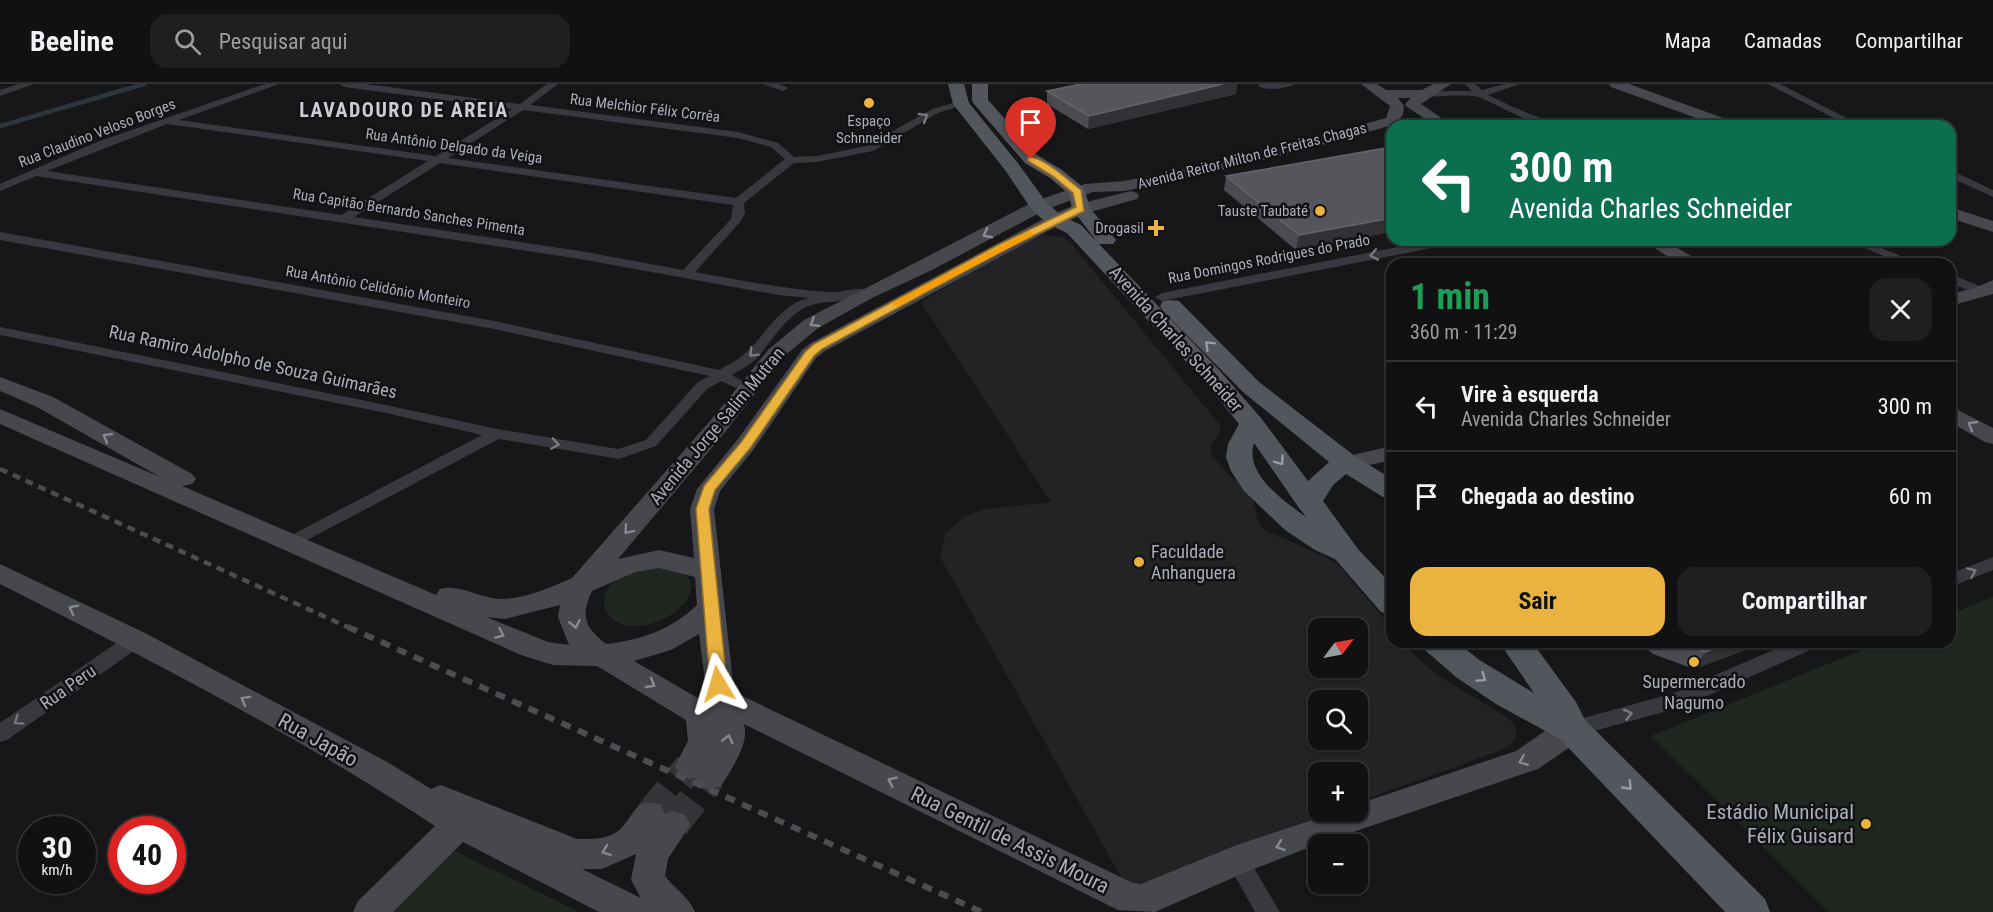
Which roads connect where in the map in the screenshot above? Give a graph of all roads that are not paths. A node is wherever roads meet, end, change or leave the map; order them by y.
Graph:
1 (28, 84) edge
2 (274, 84) edge
3 (344, 84) edge
4 (553, 84) edge
5 (768, 84) edge
6 (956, 84) edge
7 (980, 84) edge
8 (1290, 84) edge
9 (1368, 84) edge
10 (1444, 84) edge
11 (1470, 84) edge
12 (1515, 84) edge
13 (1596, 84) edge
14 (1616, 84) edge
15 (1773, 84) edge
16 (1263, 86) dead end
17 (783, 88) dead end
18 (0, 93) edge
19 (1383, 94) junction
20 (1424, 94) junction
21 (1480, 94) junction
22 (961, 104) junction
23 (520, 108) junction
24 (1394, 120) edge
25 (1400, 120) edge
26 (1427, 120) edge
27 (1432, 120) edge
28 (1540, 120) edge
29 (1694, 120) edge
30 (1715, 120) edge
31 (1845, 120) edge
32 (167, 121) junction
33 (1386, 126) edge
34 (1386, 127) edge
35 (439, 159) junction
36 (791, 160) junction
37 (34, 172) junction
38 (1056, 174) junction
39 (1956, 176) edge
40 (1022, 182) junction
41 (0, 188) edge
42 (1993, 194) edge
43 (1083, 196) junction
44 (738, 202) junction
45 (1956, 207) edge
46 (1047, 213) junction
47 (1956, 214) edge
48 (345, 218) junction
49 (1993, 219) edge
50 (1993, 227) edge
51 (0, 236) edge
52 (1421, 246) edge
53 (1661, 246) edge
54 (1867, 246) edge
55 (1682, 258) edge
56 (1898, 258) edge
57 (687, 273) junction
58 (932, 274) junction
59 (1956, 280) edge
60 (778, 291) junction
61 (1989, 292) edge
62 (867, 293) junction
63 (832, 296) junction
64 (1162, 297) junction
65 (1956, 299) edge
66 (886, 309) junction
67 (790, 311) junction
68 (0, 331) edge
69 (719, 374) junction
70 (0, 383) edge
71 (746, 387) junction
72 (0, 416) edge
73 (1956, 416) edge
74 (1252, 423) junction
75 (497, 434) junction
76 (1993, 437) edge
77 (1386, 454) edge
78 (1347, 463) junction
79 (1386, 487) edge
80 (1309, 502) junction
81 (297, 539) junction
82 (1348, 556) junction
83 (1993, 563) edge
84 (708, 571) junction
85 (0, 573) edge
86 (1956, 578) edge
87 (582, 584) junction
88 (1386, 597) edge
89 (711, 608) junction
90 (135, 640) junction
91 (1443, 648) edge
92 (1519, 648) edge
93 (1796, 648) edge
94 (600, 654) junction
95 (721, 699) junction
96 (1572, 729) junction
97 (0, 734) edge
98 (378, 772) junction
99 (459, 824) junction
100 (1238, 860) junction
101 (1742, 910) edge
102 (370, 912) edge
103 (634, 912) edge
104 (678, 912) edge
105 (1268, 912) edge

1 - 18 street
2 - 32 street, Rua Claudino Veloso Borges
3 - 23 street, Rua Melchior Félix Corrêa
4 - 23 street
5 - 17 street
6 - 22 main road, Avenida Charles Schneider
7 - 38 main road, Avenida Charles Schneider
8 - 16 street
9 - 19 street
10 - 20 street
11 - 21 street
12 - 21 street
13 - 29 street
14 - 30 street
15 - 31 street
19 - 20 street
19 - 24 street, Avenida Reitor Milton de Freitas Chagas
20 - 21 street
20 - 27 street
21 - 28 street
36 -> 22 street
22 - 40 main road, Avenida Charles Schneider
23 - 35 street
23 - 36 street, Rua Melchior Félix Corrêa
25 - 26 street
32 - 35 street, Rua Antônio Delgado da Veiga
32 - 37 street, Rua Claudino Veloso Borges
33 - 43 street, Avenida Reitor Milton de Freitas Chagas
34 - 43 street, Avenida Reitor Milton de Freitas Chagas
35 - 44 street, Rua Antônio Delgado da Veiga
35 - 48 street
36 - 44 street
37 - 41 street, Rua Claudino Veloso Borges
37 - 48 street, Rua Capitão Bernardo Sanches Pimenta
38 - 40 main road
38 - 43 main road, Avenida Charles Schneider
39 - 42 street
40 - 46 main road, Avenida Charles Schneider
43 - 46 street, Avenida Reitor Milton de Freitas Chagas
43 - 64 main road, Avenida Charles Schneider
44 - 57 street
45 - 49 street
46 - 58 street, Avenida Jorge Salim Mutran
46 - 74 main road, Avenida Charles Schneider
47 - 50 street
48 - 57 street, Rua Capitão Bernardo Sanches Pimenta
51 - 69 street, Rua Antônio Celidônio Monteiro
52 -> 64 street, Rua Domingos Rodrigues do Prado
53 - 55 street
54 - 56 street
57 - 60 street, Rua Capitão Bernardo Sanches Pimenta
58 - 62 street, Avenida Jorge Salim Mutran
58 - 66 street, Avenida Jorge Salim Mutran
59 - 61 street
60 - 63 street, Rua Capitão Bernardo Sanches Pimenta
60 - 67 street
61 - 65 street
62 - 63 street, Rua Capitão Bernardo Sanches Pimenta
62 - 66 street
62 -> 71 street, Avenida Jorge Salim Mutran
63 - 67 street
78 -> 64 main road, Avenida Charles Schneider
66 - 84 street, Avenida Jorge Salim Mutran
67 -> 69 street, Rua Ramiro Adolpho de Souza Guimarães
68 - 75 street, Rua Ramiro Adolpho de Souza Guimarães
69 - 71 street, Rua Antônio Celidônio Monteiro
75 -> 69 street, Rua Ramiro Adolpho de Souza Guimarães
81 -> 70 street
71 -> 87 street, Avenida Jorge Salim Mutran
72 - 81 street
76 -> 73 street
74 -> 80 main road, Avenida Charles Schneider
74 - 82 main road
75 - 81 street
77 - 78 street
78 - 79 main road, Avenida Charles Schneider
78 - 80 main road
80 - 82 main road, Avenida Charles Schneider
81 - 87 street
81 -> 94 street
82 - 88 main road, Avenida Charles Schneider
86 -> 83 street
84 - 87 street
84 - 89 street, Avenida Jorge Salim Mutran
90 -> 85 street, Rua Japão
87 -> 94 street, Avenida Jorge Salim Mutran
89 - 94 street
89 - 95 street, Avenida Jorge Salim Mutran
90 -> 97 street, Rua Peru
98 -> 90 street, Rua Japão
91 -> 96 main road
92 - 96 main road
96 -> 93 street
94 -> 95 street, Avenida Jorge Salim Mutran
100 -> 95 street, Rua Gentil de Assis Moura
96 -> 100 street, Rua Gentil de Assis Moura
96 -> 101 main road
98 - 99 street, Rua Japão
104 -> 98 street
99 - 102 street
99 - 103 street, Rua Japão
100 - 105 street

